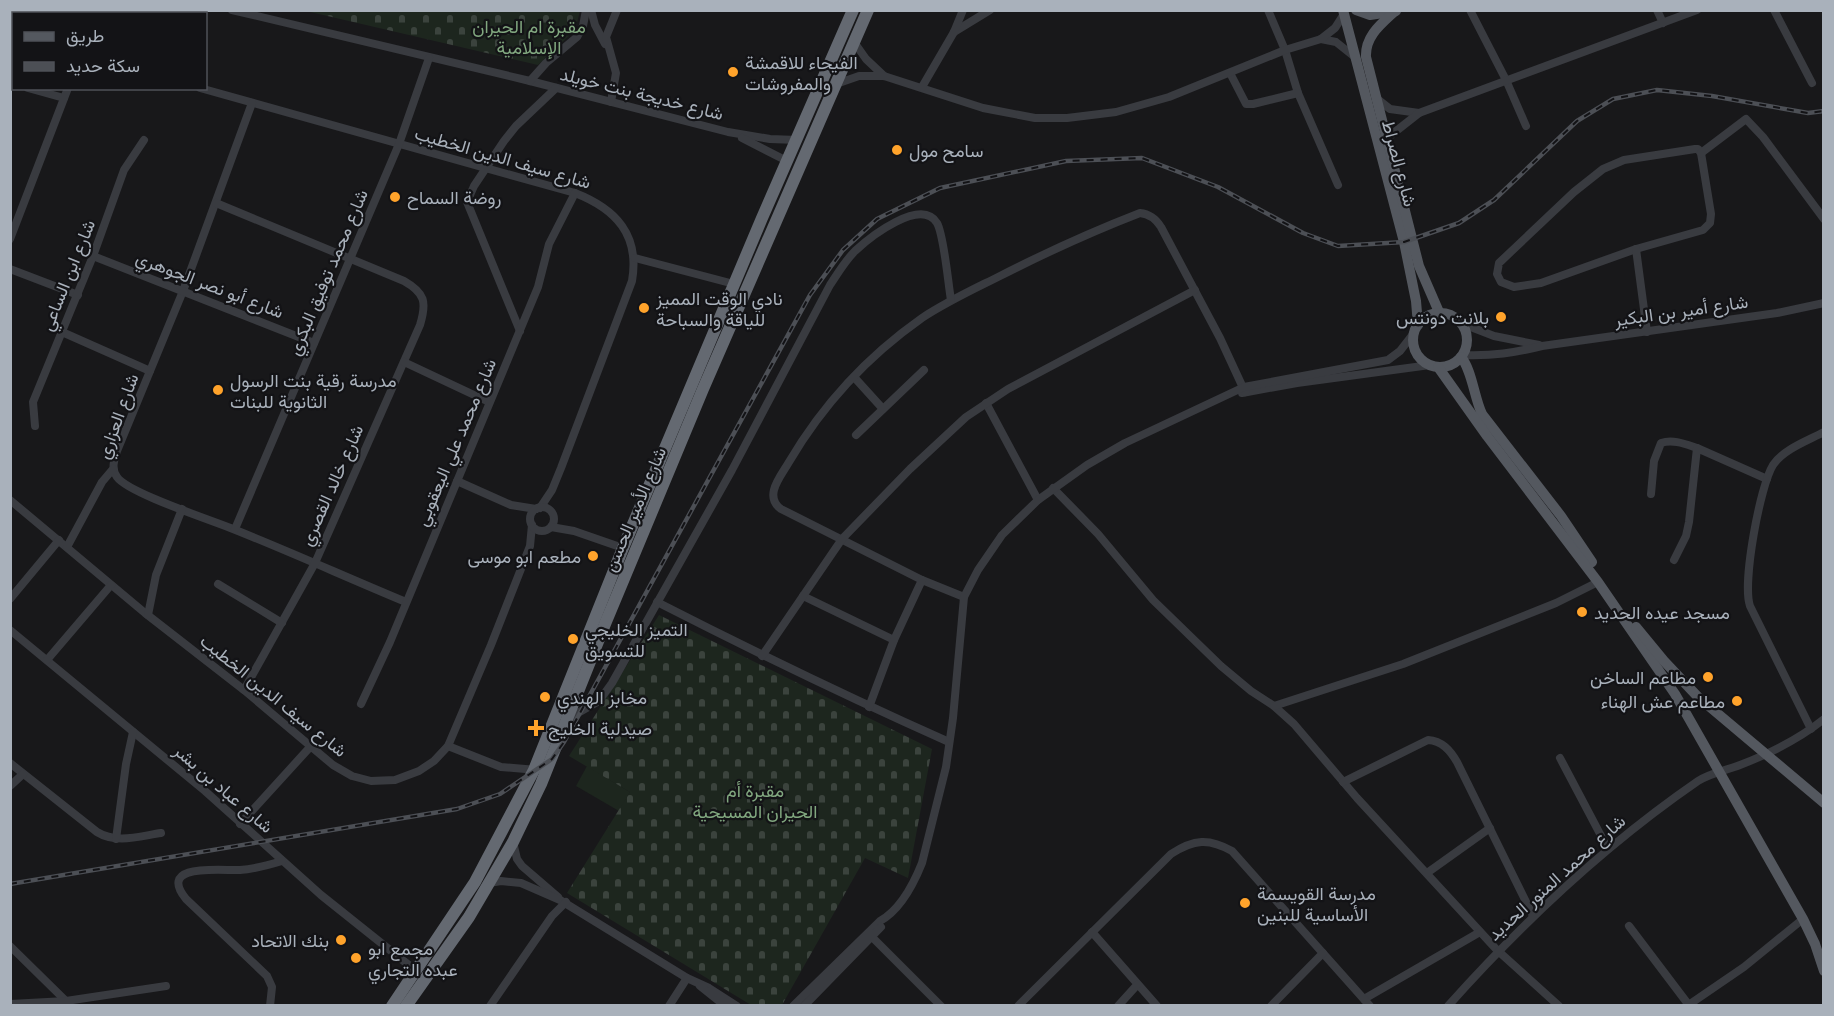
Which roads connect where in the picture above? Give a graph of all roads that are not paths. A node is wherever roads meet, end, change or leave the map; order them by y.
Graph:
1 (232, 10) edge
2 (586, 10) edge
3 (591, 10) edge
4 (616, 10) edge
5 (853, 10) edge
6 (868, 10) edge
7 (963, 10) edge
8 (990, 10) edge
9 (1268, 10) edge
10 (1356, 10) edge
11 (1470, 10) edge
12 (1657, 10) edge
13 (1697, 10) edge
14 (1774, 10) edge
15 (1397, 11) edge
16 (1344, 12) edge
17 (1663, 22) junction
18 (954, 32) junction
19 (1321, 39) junction
20 (854, 42) junction
21 (607, 47) junction
22 (1285, 50) junction
23 (429, 58) junction
24 (1356, 58) junction
25 (1230, 73) junction
26 (884, 76) junction
27 (1506, 80) junction
28 (530, 81) junction
29 (1812, 83) dead end
30 (836, 84) junction
31 (921, 87) junction
32 (556, 88) junction
33 (35, 90) edge
34 (67, 90) edge
35 (207, 90) edge
36 (1298, 93) junction
37 (64, 98) junction
38 (1376, 98) junction
39 (611, 102) junction
40 (252, 103) junction
41 (1419, 113) junction
42 (1526, 126) dead end
43 (728, 132) junction
44 (1386, 139) junction
45 (144, 140) dead end
46 (797, 140) junction
47 (399, 144) junction
48 (1701, 153) junction
49 (787, 161) junction
50 (486, 168) junction
51 (1338, 185) dead end
52 (575, 193) junction
53 (216, 202) junction
54 (1824, 219) edge
55 (10, 239) edge
56 (1636, 249) junction
57 (93, 256) junction
58 (351, 257) junction
59 (635, 258) junction
60 (10, 268) edge
61 (734, 284) junction
62 (1195, 290) junction
63 (183, 291) junction
64 (78, 295) junction
65 (951, 300) junction
66 (1824, 303) edge
67 (1439, 312) junction
68 (1463, 324) junction
69 (1416, 329) junction
70 (520, 330) junction
71 (62, 332) junction
72 (1647, 332) junction
73 (314, 343) junction
74 (1542, 346) junction
75 (1462, 356) junction
76 (404, 362) junction
77 (1434, 366) junction
78 (924, 370) dead end
79 (150, 371) junction
80 (854, 377) junction
81 (1245, 389) junction
82 (489, 402) junction
83 (986, 403) junction
84 (883, 410) junction
85 (35, 426) dead end
86 (1824, 432) edge
87 (856, 435) dead end
88 (1697, 448) junction
89 (113, 469) junction
90 (1767, 479) junction
91 (457, 481) junction
92 (1053, 488) junction
93 (552, 490) junction
94 (1651, 494) dead end
95 (10, 500) edge
96 (1038, 500) junction
97 (511, 505) junction
98 (182, 509) junction
99 (538, 509) junction
100 (553, 515) junction
101 (531, 523) junction
102 (235, 529) junction
103 (547, 529) junction
104 (574, 531) junction
105 (842, 539) junction
106 (59, 540) junction
107 (530, 546) junction
108 (67, 547) junction
109 (623, 548) junction
110 (1674, 560) dead end
111 (315, 563) junction
112 (922, 580) junction
113 (1598, 582) junction
114 (218, 584) dead end
115 (111, 585) junction
116 (803, 596) junction
117 (964, 597) junction
118 (10, 599) edge
119 (406, 602) junction
120 (657, 602) junction
121 (148, 615) junction
122 (282, 623) junction
123 (10, 630) edge
124 (894, 639) junction
125 (762, 656) junction
126 (47, 660) junction
127 (244, 690) junction
128 (1698, 697) junction
129 (361, 704) dead end
130 (869, 706) junction
131 (1274, 706) junction
132 (1684, 708) junction
133 (569, 718) junction
134 (1824, 719) edge
135 (1811, 729) junction
136 (133, 732) junction
137 (949, 742) junction
138 (311, 746) junction
139 (448, 746) junction
140 (1767, 754) junction
141 (1560, 758) dead end
142 (10, 763) edge
143 (548, 768) junction
144 (534, 770) junction
145 (1720, 772) junction
146 (23, 774) junction
147 (1343, 782) junction
148 (10, 786) edge
149 (1822, 800) edge
150 (240, 824) junction
151 (1490, 828) junction
152 (161, 833) dead end
153 (116, 839) junction
154 (513, 842) junction
155 (1608, 849) junction
156 (282, 861) junction
157 (1427, 873) junction
158 (489, 883) junction
159 (563, 901) junction
160 (1533, 916) junction
161 (1803, 919) junction
162 (1629, 926) dead end
163 (1092, 932) junction
164 (1480, 932) junction
165 (870, 935) junction
166 (10, 946) edge
167 (1497, 950) junction
168 (1323, 953) junction
169 (415, 970) junction
170 (1824, 970) edge
171 (687, 978) junction
172 (698, 984) junction
173 (1137, 985) junction
174 (166, 986) dead end
175 (1367, 1002) edge
176 (68, 1003) edge
177 (10, 1004) edge
178 (1555, 1004) edge
179 (270, 1005) edge
180 (392, 1005) edge
181 (406, 1005) edge
182 (490, 1005) edge
183 (669, 1005) edge
184 (725, 1005) edge
185 (737, 1005) edge
186 (793, 1005) edge
187 (804, 1005) edge
188 (941, 1005) edge
189 (1018, 1005) edge
190 (1118, 1005) edge
191 (1156, 1005) edge
192 (1271, 1005) edge
193 (1448, 1005) edge
194 (1687, 1005) edge

1 - 23 street, شارع خديجة بنت خويلد
2 - 28 street
3 - 21 street
4 - 21 street
5 - 46 highway, شارع الأمير الحسن
6 - 20 highway, شارع الأمير الحسن
7 - 18 street
8 - 18 street
9 - 22 street
10 - 15 main road
11 - 27 street
12 - 17 street
13 - 17 street
14 - 29 street
15 - 38 main road, شارع الصراط
16 - 19 street
16 - 24 main road, شارع الصراط
17 - 27 street
18 - 31 street
19 - 22 street
19 - 24 street
20 - 26 street
20 - 30 highway, شارع الأمير الحسن
21 - 39 street
22 - 25 street
22 - 36 street
23 - 28 street, شارع خديجة بنت خويلد
23 - 47 street, شارع محمد توفيق البكري
24 - 69 main road, شارع الصراط
25 - 31 street
25 - 36 street
26 - 30 street
26 - 31 street
27 - 41 street
27 - 42 street
28 - 32 street, شارع خديجة بنت خويلد
30 - 133 highway, شارع الأمير الحسن
32 - 39 street, شارع خديجة بنت خويلد
32 - 50 street
33 - 37 street
34 - 37 street
35 - 40 street, شارع سيف الدين الخطيب
36 - 51 street
37 - 55 street
38 - 41 street
38 - 44 main road, شارع الصراط
39 - 43 street, شارع خديجة بنت خويلد
40 - 47 street, شارع سيف الدين الخطيب
40 - 53 street, شارع العزاري
41 - 44 street
43 - 46 street, شارع خديجة بنت خويلد
43 - 49 street, شارع خديجة بنت خويلد
44 - 67 main road, شارع الصراط
45 - 57 street, شارع ابن الساعي
46 - 49 highway, شارع الأمير الحسن
47 - 50 street, شارع سيف الدين الخطيب
47 - 58 street, شارع محمد توفيق البكري
48 - 54 street
48 - 56 street
48 - 56 street
49 - 61 highway, شارع الأمير الحسن
50 - 52 street, شارع سيف الدين الخطيب
50 - 70 street
52 - 59 street, شارع سيف الدين الخطيب
52 - 70 street, شارع محمد علي اليعقوبي
53 - 58 street, شارع خالد القصري
53 - 63 street, شارع العزاري
56 - 72 street
57 - 63 street, شارع أبو نصر الجوهري
57 - 64 street, شارع ابن الساعي
58 - 73 street, شارع محمد توفيق البكري
58 - 76 street, شارع خالد القصري
59 - 61 street
59 - 93 street, شارع سيف الدين الخطيب
60 - 64 street
61 - 109 highway, شارع الأمير الحسن
62 - 65 street
62 - 81 street
62 - 83 street
63 - 73 street, شارع أبو نصر الجوهري
63 - 79 street, شارع العزاري
64 - 71 street, شارع ابن الساعي
65 - 80 street
65 - 120 street
66 - 72 street, شارع أمير بن البكير
67 - 68 main road
67 - 69 main road
68 - 74 street, شارع أمير بن البكير
68 - 75 main road
69 - 77 main road
69 - 81 street
70 - 82 street, شارع محمد علي اليعقوبي
71 - 79 street
71 - 85 street, شارع ابن الساعي
72 - 74 street, شارع أمير بن البكير
73 - 102 street, شارع محمد توفيق البكري
74 - 75 street, شارع أمير بن البكير
75 - 77 main road
75 - 128 main road
76 - 82 street
76 - 111 street, شارع خالد القصري
77 - 81 street
77 - 113 main road
78 - 84 street
79 - 89 street, شارع العزاري
80 - 84 street
80 - 105 street
81 - 92 street
82 - 91 street, شارع محمد علي اليعقوبي
83 - 96 street
83 - 105 street
84 - 87 street
86 - 90 street
88 - 90 street
88 - 94 street
88 - 110 street
89 - 98 street, شارع العزاري
89 - 108 street
90 - 135 street
91 - 97 street
91 - 119 street, شارع محمد علي اليعقوبي
92 - 96 street
92 - 131 street
93 - 99 street, شارع سيف الدين الخطيب
93 - 100 street, شارع سيف الدين الخطيب
95 - 106 street, شارع سيف الدين الخطيب
96 - 117 street
97 - 99 street
97 - 101 street
98 - 102 street, شارع العزاري
98 - 121 street
99 - 100 street
99 - 101 street
100 - 103 street
100 - 104 street
101 - 103 street
101 - 107 street, شارع سيف الدين الخطيب
102 - 111 street, شارع العزاري
103 - 104 street
103 - 107 street, شارع سيف الدين الخطيب
104 - 109 street
105 - 112 street
105 - 116 street
106 - 108 street, شارع سيف الدين الخطيب
106 - 118 street
107 - 139 street, شارع سيف الدين الخطيب
108 - 115 street, شارع سيف الدين الخطيب
109 - 144 highway, شارع الأمير الحسن
111 - 119 street, شارع العزاري
111 - 122 street, شارع خالد القصري
112 - 117 street
112 - 124 street
113 - 131 street
113 - 132 main road
114 - 122 street
115 - 121 street, شارع سيف الدين الخطيب
115 - 126 street
116 - 124 street
116 - 125 street
117 - 137 street
119 - 129 street, شارع محمد علي اليعقوبي
120 - 125 street
120 - 133 street
121 - 127 street, شارع سيف الدين الخطيب
122 - 127 street, شارع خالد القصري
123 - 126 street, شارع عباد بن بشر
124 - 130 street
125 - 130 street
126 - 136 street, شارع عباد بن بشر
127 - 138 street, شارع سيف الدين الخطيب
128 - 132 main road
128 - 140 main road
130 - 137 street
131 - 147 street
132 - 145 main road
133 - 143 highway, شارع الأمير الحسن
134 - 135 street, شارع محمد المنور الحديد
135 - 140 street, شارع محمد المنور الحديد
136 - 150 street, شارع عباد بن بشر
136 - 153 street
137 - 165 street
138 - 139 street, شارع سيف الدين الخطيب
138 - 150 street
139 - 144 street
140 - 145 street, شارع محمد المنور الحديد
140 - 149 main road
141 - 155 street
142 - 146 street
143 - 144 street
143 - 154 highway, شارع الأمير الحسن
144 - 169 highway, شارع الأمير الحسن
145 - 155 street, شارع محمد المنور الحديد
145 - 161 main road
146 - 148 street
146 - 153 street
147 - 151 street
147 - 157 street
150 - 156 street, شارع عباد بن بشر
151 - 157 street
151 - 160 street
152 - 153 street
154 - 158 highway, شارع الأمير الحسن
154 - 159 street
155 - 160 street, شارع محمد المنور الحديد
156 - 169 street, شارع عباد بن بشر
156 - 179 street
157 - 164 street
158 - 159 street
158 - 181 highway, شارع الأمير الحسن
159 - 171 street
159 - 182 street
160 - 167 street, شارع محمد المنور الحديد
161 - 170 main road
161 - 194 street
162 - 194 street
163 - 168 street
163 - 173 street
163 - 189 street
164 - 167 street
164 - 175 street
165 - 186 street
165 - 187 street
165 - 188 street
166 - 176 street
167 - 178 street
167 - 193 street, شارع محمد المنور الحديد
168 - 175 street
168 - 192 street
169 - 180 highway, شارع الأمير الحسن
171 - 172 street
171 - 183 street
172 - 184 street
172 - 185 street
173 - 190 street
173 - 191 street
174 - 176 street
176 - 177 street

